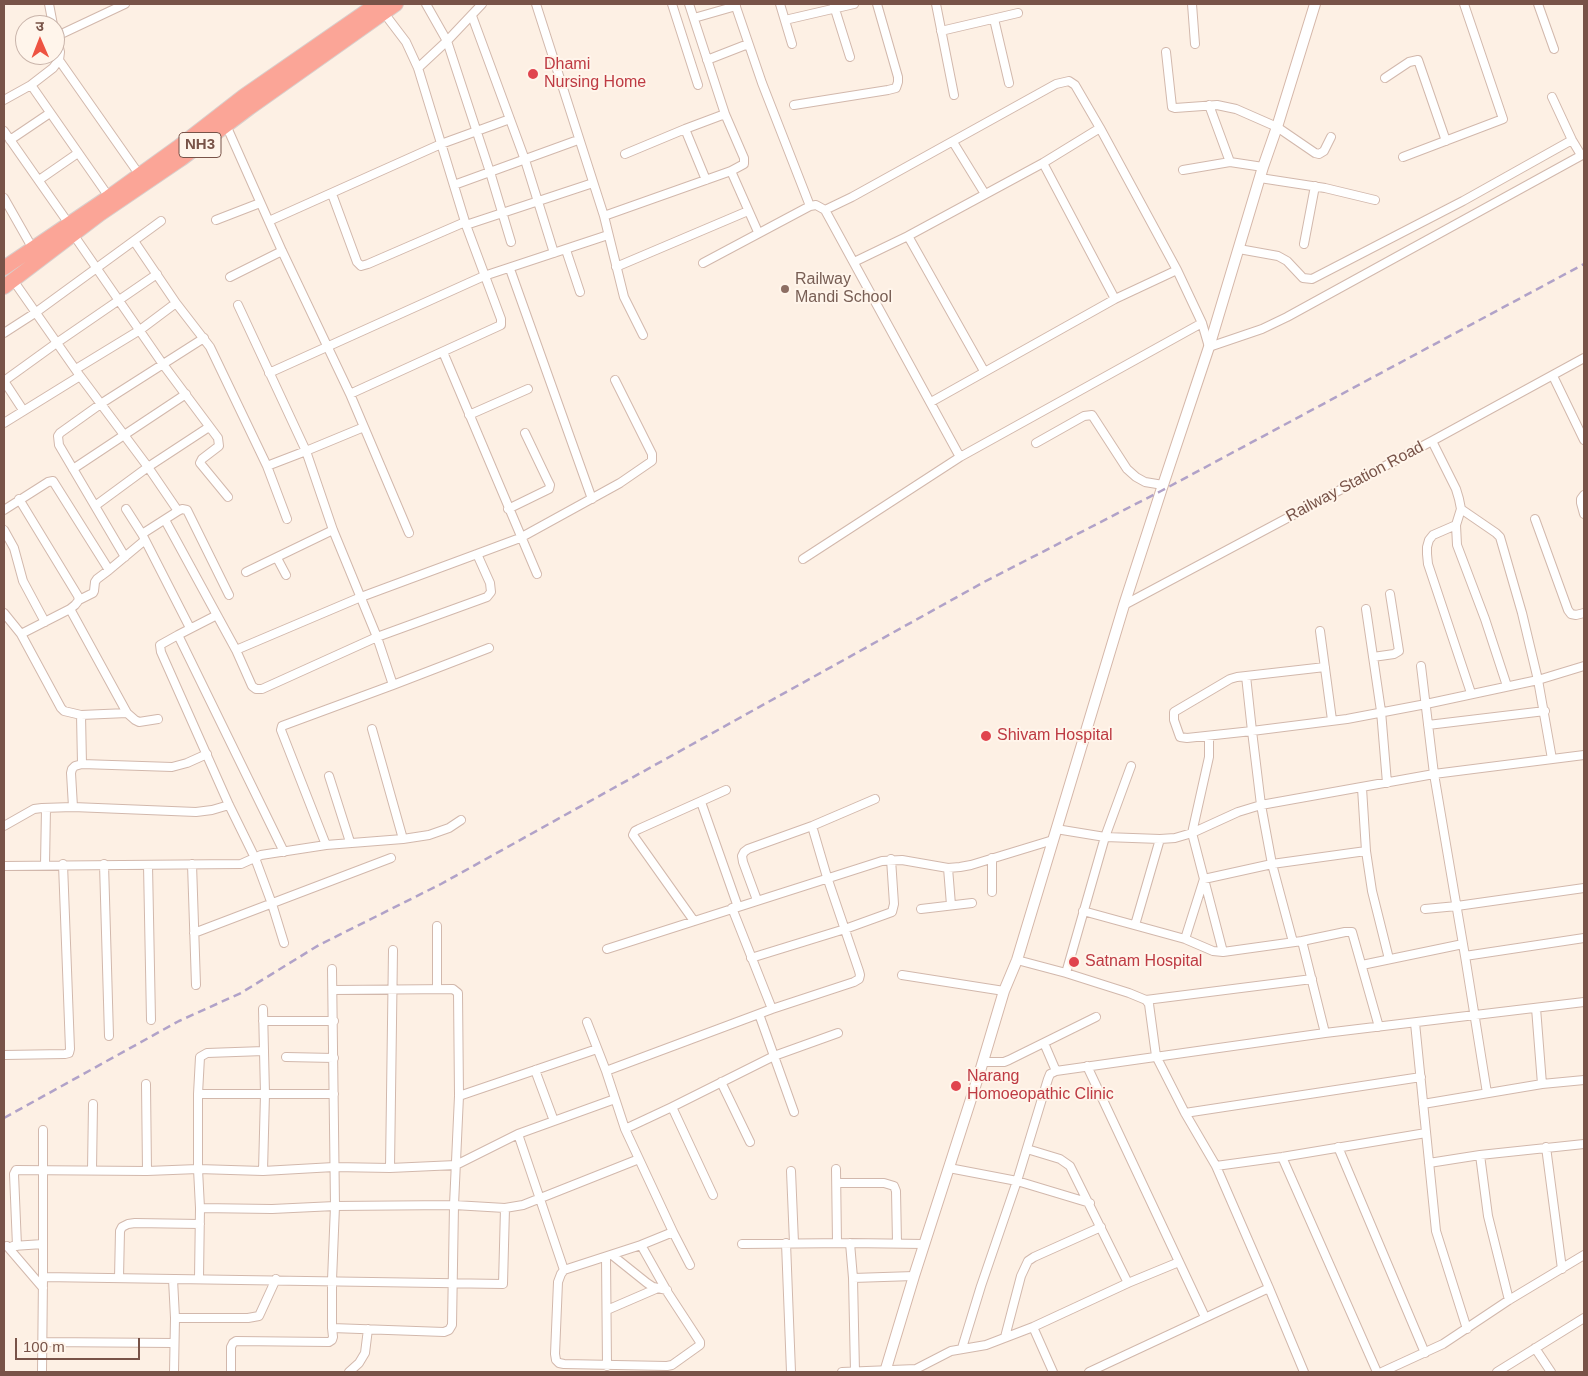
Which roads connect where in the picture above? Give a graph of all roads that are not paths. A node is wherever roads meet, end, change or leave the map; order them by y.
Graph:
1 (125, 4) edge
2 (396, 4) edge
3 (426, 4) edge
4 (482, 4) edge
5 (536, 4) edge
6 (672, 4) edge
7 (689, 4) edge
8 (780, 4) edge
9 (854, 4) edge
10 (877, 4) edge
11 (936, 4) edge
12 (1192, 4) edge
13 (1316, 4) edge
14 (1464, 4) edge
15 (1538, 4) edge
16 (735, 5) edge
17 (834, 6) edge
18 (381, 8) edge
19 (1018, 13) dead end
20 (472, 16) junction
21 (694, 18) junction
22 (994, 18) junction
23 (786, 20) junction
24 (65, 30) edge
25 (942, 32) junction
26 (447, 41) junction
27 (748, 44) junction
28 (792, 44) dead end
29 (1195, 44) dead end
30 (1554, 49) dead end
31 (1166, 52) dead end
32 (850, 57) dead end
33 (707, 60) junction
34 (55, 65) edge
35 (62, 65) edge
36 (418, 68) junction
37 (1385, 78) dead end
38 (1010, 83) dead end
39 (698, 85) dead end
40 (31, 86) junction
41 (954, 95) dead end
42 (1552, 97) dead end
43 (4, 100) edge
44 (794, 105) dead end
45 (1209, 105) junction
46 (50, 113) junction
47 (726, 114) junction
48 (510, 119) junction
49 (226, 125) junction
50 (1277, 126) junction
51 (1100, 128) junction
52 (685, 129) junction
53 (4, 130) edge
54 (476, 131) junction
55 (1331, 137) dead end
56 (10, 140) junction
57 (578, 140) junction
58 (1572, 140) junction
59 (1446, 141) junction
60 (952, 142) junction
61 (441, 144) junction
62 (78, 153) junction
63 (625, 154) dead end
64 (1583, 155) edge
65 (1403, 157) dead end
66 (525, 160) junction
67 (1230, 162) junction
68 (1043, 163) junction
69 (1262, 167) junction
70 (731, 170) junction
71 (1183, 170) dead end
72 (490, 172) junction
73 (1260, 178) junction
74 (142, 179) junction
75 (39, 180) junction
76 (706, 180) junction
77 (593, 184) junction
78 (454, 186) junction
79 (1315, 186) junction
80 (332, 194) junction
81 (985, 194) junction
82 (109, 197) junction
83 (4, 198) edge
84 (1375, 200) dead end
85 (538, 201) junction
86 (260, 203) junction
87 (810, 206) junction
88 (825, 210) junction
89 (748, 211) junction
90 (502, 213) junction
91 (604, 216) junction
92 (216, 220) dead end
93 (161, 221) dead end
94 (269, 221) junction
95 (466, 224) junction
96 (71, 229) junction
97 (758, 232) junction
98 (608, 235) junction
99 (908, 236) junction
100 (134, 241) junction
101 (511, 242) dead end
102 (1304, 244) dead end
103 (33, 249) junction
104 (1239, 249) junction
105 (566, 250) junction
106 (282, 251) junction
107 (554, 253) junction
108 (854, 262) junction
109 (703, 264) dead end
110 (616, 266) junction
111 (4, 268) edge
112 (510, 268) junction
113 (97, 269) junction
114 (1177, 270) junction
115 (157, 274) junction
116 (484, 276) junction
117 (230, 277) dead end
118 (8, 283) edge
119 (580, 292) dead end
120 (1115, 298) junction
121 (120, 300) junction
122 (176, 303) junction
123 (238, 305) dead end
124 (35, 313) junction
125 (1202, 323) junction
126 (140, 330) junction
127 (4, 333) edge
128 (643, 335) dead end
129 (204, 338) junction
130 (58, 342) junction
131 (328, 347) junction
132 (1210, 347) junction
133 (443, 352) junction
134 (1584, 358) edge
135 (162, 363) junction
136 (984, 371) junction
137 (78, 372) junction
138 (270, 373) junction
139 (1554, 376) junction
140 (615, 380) dead end
141 (528, 389) dead end
142 (186, 394) junction
143 (350, 394) junction
144 (931, 402) junction
145 (102, 403) junction
146 (24, 410) junction
147 (469, 415) junction
148 (4, 423) edge
149 (209, 427) junction
150 (364, 427) junction
151 (525, 433) dead end
152 (125, 435) junction
153 (1584, 440) edge
154 (1432, 441) junction
155 (1036, 443) dead end
156 (306, 452) junction
157 (960, 457) junction
158 (267, 466) junction
159 (148, 467) junction
160 (73, 469) junction
161 (1163, 485) junction
162 (1584, 495) edge
163 (228, 497) dead end
164 (19, 499) junction
165 (592, 499) junction
166 (95, 506) junction
167 (508, 508) junction
168 (126, 509) dead end
169 (1461, 509) junction
170 (4, 510) edge
171 (178, 511) junction
172 (1584, 514) edge
173 (287, 519) dead end
174 (1535, 519) dead end
175 (165, 520) junction
176 (1456, 525) junction
177 (4, 530) edge
178 (333, 530) junction
179 (410, 533) dead end
180 (144, 537) junction
181 (520, 538) junction
182 (477, 554) junction
183 (125, 557) junction
184 (277, 558) junction
185 (803, 559) dead end
186 (109, 570) junction
187 (246, 572) dead end
188 (536, 574) dead end
189 (286, 575) dead end
190 (1390, 594) dead end
191 (229, 595) dead end
192 (361, 597) junction
193 (79, 600) junction
194 (1124, 605) junction
195 (70, 608) junction
196 (1366, 609) dead end
197 (1584, 613) edge
198 (4, 614) edge
199 (216, 615) junction
200 (45, 622) junction
201 (190, 628) junction
202 (1320, 631) dead end
203 (21, 634) junction
204 (178, 635) junction
205 (377, 637) junction
206 (489, 648) dead end
207 (236, 650) junction
208 (1373, 658) junction
209 (1421, 666) dead end
210 (1584, 666) edge
211 (1325, 667) junction
212 (1246, 676) junction
213 (1538, 680) junction
214 (394, 685) junction
215 (1507, 686) junction
216 (1471, 693) junction
217 (1426, 704) junction
218 (1544, 711) junction
219 (1380, 712) junction
220 (127, 713) junction
221 (81, 715) junction
222 (158, 718) dead end
223 (1332, 720) junction
224 (1428, 725) junction
225 (372, 729) dead end
226 (1252, 731) junction
227 (1209, 736) junction
228 (206, 754) junction
229 (1584, 755) edge
230 (1552, 759) junction
231 (82, 764) junction
232 (1131, 766) dead end
233 (1434, 774) junction
234 (329, 776) dead end
235 (1387, 783) junction
236 (1362, 788) junction
237 (726, 790) dead end
238 (875, 799) dead end
239 (701, 802) junction
240 (229, 805) junction
241 (1261, 805) junction
242 (73, 807) junction
243 (46, 808) junction
244 (461, 820) dead end
245 (4, 826) edge
246 (812, 826) junction
247 (1056, 829) junction
248 (1192, 833) junction
249 (1105, 837) junction
250 (403, 839) junction
251 (1160, 839) junction
252 (1053, 840) junction
253 (350, 842) junction
254 (326, 845) junction
255 (1366, 851) junction
256 (284, 852) junction
257 (255, 858) junction
258 (391, 858) dead end
259 (992, 858) junction
260 (891, 859) junction
261 (63, 864) junction
262 (104, 864) junction
263 (192, 864) junction
264 (1272, 864) junction
265 (45, 865) junction
266 (148, 865) junction
267 (4, 866) edge
268 (948, 868) junction
269 (828, 877) junction
270 (1204, 879) junction
271 (1584, 888) edge
272 (992, 892) dead end
273 (757, 900) junction
274 (972, 903) dead end
275 (272, 904) junction
276 (951, 905) junction
277 (1457, 906) junction
278 (735, 907) junction
279 (921, 908) dead end
280 (1425, 909) dead end
281 (1083, 911) junction
282 (694, 921) junction
283 (1135, 925) junction
284 (437, 926) dead end
285 (845, 929) junction
286 (194, 933) junction
287 (1584, 938) edge
288 (1185, 939) junction
289 (1302, 941) junction
290 (1293, 942) junction
291 (284, 944) dead end
292 (1463, 944) junction
293 (607, 949) dead end
294 (393, 950) dead end
295 (1224, 952) junction
296 (1465, 956) junction
297 (752, 958) junction
298 (1389, 959) junction
299 (1017, 960) junction
300 (1362, 964) junction
301 (332, 968) dead end
302 (1066, 973) junction
303 (902, 975) dead end
304 (1312, 979) junction
305 (196, 985) dead end
306 (438, 989) junction
307 (333, 990) junction
308 (392, 990) junction
309 (1004, 991) junction
310 (1146, 1000) junction
311 (1584, 1002) edge
312 (1536, 1008) junction
313 (263, 1009) dead end
314 (772, 1009) junction
315 (759, 1014) junction
316 (1474, 1015) junction
317 (1096, 1018) dead end
318 (151, 1020) dead end
319 (263, 1021) junction
320 (334, 1021) junction
321 (587, 1022) dead end
322 (1415, 1023) junction
323 (1379, 1027) junction
324 (838, 1033) dead end
325 (1325, 1033) junction
326 (109, 1036) dead end
327 (1044, 1043) junction
328 (597, 1049) junction
329 (264, 1051) junction
330 (4, 1055) edge
331 (774, 1056) junction
332 (1156, 1056) junction
333 (286, 1057) dead end
334 (334, 1058) junction
335 (983, 1062) junction
336 (1087, 1066) junction
337 (535, 1070) junction
338 (606, 1071) junction
339 (1056, 1071) junction
340 (1421, 1077) junction
341 (1584, 1080) edge
342 (721, 1082) junction
343 (146, 1084) dead end
344 (1542, 1084) junction
345 (1487, 1093) junction
346 (198, 1094) junction
347 (266, 1094) junction
348 (334, 1094) junction
349 (459, 1096) junction
350 (615, 1099) junction
351 (93, 1104) dead end
352 (1424, 1104) junction
353 (672, 1107) junction
354 (794, 1112) dead end
355 (1185, 1113) junction
356 (554, 1121) junction
357 (625, 1129) junction
358 (43, 1130) dead end
359 (1426, 1133) junction
360 (518, 1134) junction
361 (750, 1142) dead end
362 (1584, 1144) edge
363 (1338, 1147) junction
364 (1546, 1147) junction
365 (1027, 1149) junction
366 (1480, 1155) junction
367 (1282, 1157) junction
368 (639, 1159) junction
369 (1429, 1163) junction
370 (456, 1165) junction
371 (1216, 1166) junction
372 (334, 1167) junction
373 (390, 1168) junction
374 (949, 1168) junction
375 (198, 1169) junction
376 (836, 1169) dead end
377 (44, 1170) junction
378 (92, 1170) junction
379 (147, 1171) junction
380 (263, 1171) junction
381 (791, 1171) dead end
382 (1017, 1182) junction
383 (837, 1183) junction
384 (712, 1195) dead end
385 (540, 1197) junction
386 (1090, 1203) junction
387 (454, 1205) junction
388 (335, 1206) junction
389 (200, 1208) junction
390 (505, 1208) junction
391 (200, 1224) junction
392 (1101, 1227) junction
393 (673, 1232) junction
394 (850, 1242) junction
395 (790, 1243) junction
396 (837, 1243) junction
397 (897, 1243) junction
398 (43, 1244) junction
399 (742, 1244) dead end
400 (924, 1244) junction
401 (640, 1245) junction
402 (5, 1246) edge
403 (17, 1246) junction
404 (1584, 1254) edge
405 (609, 1256) junction
406 (1179, 1262) junction
407 (690, 1265) dead end
408 (1562, 1269) junction
409 (564, 1270) junction
410 (914, 1276) junction
411 (44, 1277) junction
412 (119, 1278) junction
413 (199, 1278) junction
414 (853, 1278) junction
415 (173, 1279) junction
416 (276, 1279) junction
417 (332, 1280) junction
418 (453, 1283) junction
419 (1128, 1283) junction
420 (43, 1288) junction
421 (1269, 1288) junction
422 (662, 1289) junction
423 (1509, 1300) junction
424 (607, 1310) junction
425 (1205, 1317) junction
426 (175, 1318) junction
427 (1584, 1318) edge
428 (1033, 1327) junction
429 (332, 1328) junction
430 (368, 1329) junction
431 (1467, 1329) junction
432 (1005, 1337) junction
433 (42, 1342) junction
434 (174, 1344) junction
435 (962, 1348) junction
436 (1536, 1348) junction
437 (1425, 1353) junction
438 (607, 1366) junction
439 (42, 1372) edge
440 (174, 1372) edge
441 (231, 1372) edge
442 (349, 1372) edge
443 (791, 1372) edge
444 (842, 1372) edge
445 (855, 1372) edge
446 (885, 1372) edge
447 (1053, 1372) edge
448 (1090, 1372) edge
449 (1304, 1372) edge
450 (1377, 1372) edge
451 (1382, 1372) edge
452 (1497, 1372) edge
453 (1551, 1372) edge

1 - 24 street
2 - 18 highway, NH3
3 - 26 street
4 - 20 street
5 - 57 street
6 - 39 street
7 - 21 street
8 - 23 street
9 - 17 street
10 - 44 street
11 - 25 street
12 - 29 street
13 - 50 main road
14 - 59 street
15 - 30 street
16 - 21 street
16 - 27 street
17 - 23 street
17 - 32 street
18 - 36 street
18 - 49 highway, NH3
18 - 74 highway, NH3
19 - 22 street
20 - 26 street
20 - 48 street
21 - 33 street
22 - 25 street
22 - 38 street
23 - 28 street
25 - 41 street
26 - 36 street
26 - 54 street
27 - 33 street
27 - 87 street
31 - 45 street
33 - 47 street
34 - 40 street
35 - 74 street
36 - 61 street
37 - 59 street
40 - 43 street
40 - 46 street
42 - 58 street
45 - 50 street
45 - 67 street
46 - 56 street
46 - 62 street
47 - 52 street
47 - 70 street
48 - 54 street
48 - 66 street
49 - 74 highway, NH3
49 - 86 street
50 - 55 street
50 - 69 main road
51 - 60 street
51 - 68 street
51 - 114 street
52 - 63 street
52 - 76 street
53 - 56 street
54 - 61 street
54 - 72 street
56 - 75 street
57 - 66 street
57 - 77 street
58 - 64 street
58 - 104 street
59 - 65 street
60 - 81 street
60 - 88 street
61 - 78 street
61 - 80 street
62 - 75 street
62 - 82 street
64 - 132 street
66 - 72 street
66 - 85 street
67 - 69 street
67 - 71 street
68 - 81 street
68 - 120 street
69 - 73 main road
70 - 76 street
70 - 89 street
72 - 78 street
72 - 90 street
73 - 79 street
73 - 104 main road
74 - 82 highway, NH3
74 - 96 highway, NH3
75 - 96 street
76 - 91 street
77 - 85 street
77 - 91 street
78 - 95 street
79 - 84 street
79 - 102 street
80 - 94 street
80 - 95 street
81 - 99 street
82 - 96 highway, NH3
83 - 103 street
85 - 90 street
85 - 107 street
86 - 92 street
86 - 94 street
87 - 88 street
87 - 97 street
88 - 108 street
89 - 97 street
89 - 110 street
90 - 95 street
90 - 101 street
91 - 98 street
93 - 100 street
94 - 106 street
95 - 116 street
96 - 103 highway, NH3
96 - 113 street
96 - 118 highway, NH3
97 - 109 street
98 - 105 street
98 - 110 street
99 - 108 street
99 - 136 street
100 - 113 street
100 - 115 street
103 - 111 highway, NH3
104 - 132 main road
105 - 107 street
105 - 119 street
106 - 117 street
106 - 131 street
107 - 112 street
108 - 144 street
110 - 128 street
112 - 116 street
112 - 165 street
113 - 121 street
113 - 124 street
114 - 120 street
114 - 125 street
115 - 121 street
115 - 122 street
116 - 131 street
116 - 133 street
118 - 124 street
120 - 136 street
121 - 126 street
121 - 130 street
122 - 126 street
122 - 129 street
123 - 138 street
124 - 127 street
124 - 130 street
125 - 132 street
125 - 157 street
126 - 135 street
126 - 137 street
129 - 135 street
129 - 158 street
130 - 137 street
130 - 146 street
131 - 138 street
131 - 143 street
132 - 161 main road
133 - 143 street
133 - 147 street
134 - 139 street, Railway Station Road
135 - 142 street
135 - 145 street
136 - 144 street
137 - 145 street
137 - 146 street
138 - 156 street
139 - 153 street
139 - 154 street, Railway Station Road
140 - 165 street
141 - 147 street
142 - 149 street
142 - 152 street
143 - 150 street
144 - 157 street
145 - 152 street
145 - 160 street
146 - 148 street
147 - 167 street
149 - 159 street
149 - 163 street
150 - 156 street
150 - 179 street
151 - 167 street
152 - 159 street
152 - 160 street
154 - 169 street
154 - 194 street, Railway Station Road
155 - 161 street
156 - 158 street
156 - 178 street
157 - 185 street
158 - 173 street
159 - 166 street
159 - 171 street
160 - 166 street
161 - 194 main road
162 - 172 street
164 - 170 street
164 - 186 street
164 - 193 street
165 - 181 street
166 - 183 street
167 - 181 street
168 - 180 street
169 - 176 street
169 - 213 street
171 - 175 street
171 - 191 street
174 - 197 street
175 - 180 street
175 - 199 street
176 - 215 street
176 - 216 street
177 - 200 street
178 - 184 street
178 - 192 street
180 - 183 street
180 - 201 street
181 - 182 street
181 - 188 street
182 - 192 street
182 - 205 street
183 - 186 street
184 - 187 street
184 - 189 street
186 - 193 street
190 - 208 street
192 - 205 street
192 - 207 street
193 - 195 street
194 - 247 main road
195 - 200 street
195 - 220 street
196 - 208 street
198 - 203 street
199 - 201 street
199 - 207 street
200 - 203 street
201 - 204 street
202 - 211 street
203 - 221 street
204 - 228 street
204 - 256 street
205 - 207 street
205 - 214 street
206 - 214 street
208 - 219 street
209 - 217 street
210 - 213 street
211 - 212 street
211 - 223 street
212 - 226 street
212 - 227 street
213 - 215 street
213 - 218 street
214 - 254 street
215 - 216 street
216 - 217 street
217 - 219 street
217 - 224 street
218 - 224 street
218 - 230 street
219 - 223 street
219 - 235 street
220 - 221 street
220 - 222 street
221 - 231 street
223 - 226 street
224 - 233 street
225 - 250 street
226 - 227 street
226 - 241 street
227 - 248 street
228 - 231 street
228 - 240 street
229 - 230 street
230 - 233 street
231 - 242 street
232 - 249 street
233 - 235 street
233 - 277 street
234 - 253 street
235 - 236 street
236 - 241 street
236 - 255 street
237 - 239 street
238 - 246 street
239 - 278 street
239 - 282 street
240 - 242 street
240 - 257 street
241 - 248 street
241 - 264 street
242 - 243 street
243 - 245 street
243 - 265 street
244 - 250 street
246 - 269 street
246 - 273 street
247 - 249 street
247 - 252 main road
248 - 251 street
248 - 270 street
249 - 251 street
249 - 281 street
250 - 253 street
251 - 283 street
252 - 259 street
252 - 299 main road
253 - 254 street
254 - 256 street
255 - 264 street
255 - 298 street
256 - 257 street
257 - 263 street
257 - 275 street
258 - 275 street
259 - 268 street
259 - 272 street
260 - 268 street
260 - 269 street
260 - 285 street
261 - 262 street
261 - 265 street
261 - 330 street
262 - 266 street
262 - 326 street
263 - 266 street
263 - 286 street
264 - 270 street
264 - 290 street
265 - 267 street
266 - 318 street
268 - 276 street
269 - 273 street
269 - 285 street
270 - 288 street
270 - 295 street
271 - 277 street
273 - 278 street
274 - 276 street
275 - 286 street
275 - 291 street
276 - 279 street
277 - 280 street
277 - 292 street
278 - 282 street
278 - 297 street
281 - 283 street
281 - 302 street
282 - 293 street
283 - 288 street
284 - 306 street
285 - 297 street
285 - 314 street
286 - 305 street
287 - 296 street
288 - 295 street
289 - 290 street
289 - 300 street
289 - 304 street
290 - 295 street
292 - 296 street
292 - 298 street
294 - 308 street
296 - 316 street
297 - 314 street
298 - 300 street
299 - 302 street
299 - 309 main road
300 - 323 street
301 - 307 street
302 - 310 street
303 - 309 street
304 - 310 street
304 - 325 street
306 - 308 street
306 - 349 street
307 - 308 street
307 - 320 street
308 - 373 street
309 - 335 main road
310 - 332 street
311 - 312 street
312 - 316 street
312 - 344 street
313 - 319 street
314 - 315 street
315 - 331 street
315 - 338 street
316 - 322 street
316 - 345 street
317 - 327 street
319 - 320 street
319 - 329 street
320 - 334 street
321 - 328 street
322 - 323 street
322 - 340 street
323 - 325 street
324 - 331 street
325 - 332 street
327 - 335 street
327 - 339 street
328 - 337 street
328 - 338 street
329 - 346 street
329 - 347 street
331 - 342 street
331 - 354 street
332 - 336 street
332 - 355 street
333 - 334 street
334 - 348 street
335 - 374 main road
336 - 339 street
336 - 406 street
337 - 349 street
337 - 356 street
338 - 350 street
339 - 365 street
340 - 352 street
340 - 355 street
341 - 344 street
342 - 353 street
342 - 361 street
343 - 379 street
344 - 345 street
345 - 352 street
346 - 347 street
346 - 375 street
347 - 348 street
347 - 380 street
348 - 372 street
349 - 370 street
350 - 356 street
350 - 357 street
351 - 378 street
352 - 359 street
353 - 357 street
353 - 384 street
355 - 371 street
356 - 360 street
357 - 368 street
358 - 377 street
359 - 363 street
359 - 369 street
360 - 370 street
360 - 385 street
362 - 364 street
363 - 367 street
363 - 437 street
364 - 366 street
364 - 408 street
365 - 382 street
365 - 386 street
366 - 369 street
366 - 423 street
367 - 371 street
367 - 450 street
368 - 385 street
368 - 393 street
369 - 431 street
370 - 373 street
370 - 387 street
371 - 421 street
372 - 373 street
372 - 380 street
372 - 388 street
374 - 382 street
374 - 400 main road
375 - 379 street
375 - 380 street
375 - 389 street
376 - 383 street
377 - 378 street
377 - 398 street
377 - 403 street
378 - 379 street
381 - 395 street
382 - 386 street
382 - 435 street
383 - 396 street
383 - 397 street
385 - 390 street
385 - 409 street
386 - 392 street
387 - 388 street
387 - 390 street
387 - 418 street
388 - 389 street
388 - 417 street
389 - 391 street
390 - 418 street
391 - 412 street
391 - 413 street
392 - 419 street
392 - 432 street
393 - 401 street
393 - 407 street
394 - 396 street
394 - 397 street
394 - 414 street
395 - 396 street
395 - 399 street
395 - 443 street
397 - 400 street
398 - 403 street
398 - 411 street
400 - 410 main road
401 - 405 street
401 - 422 street
402 - 403 street
402 - 420 street
404 - 408 street
405 - 409 street
405 - 422 street
405 - 424 street
406 - 419 street
406 - 425 street
408 - 423 street
409 - 438 street
410 - 414 street
410 - 446 main road
411 - 412 street
411 - 420 street
412 - 415 street
413 - 415 street
413 - 416 street
414 - 445 street
415 - 426 street
416 - 417 street
416 - 426 street
417 - 418 street
417 - 429 street
418 - 430 street
419 - 428 street
420 - 433 street
421 - 425 street
421 - 449 street
422 - 424 street
422 - 438 street
423 - 431 street
424 - 438 street
425 - 448 street
426 - 434 street
427 - 436 street
428 - 432 street
428 - 447 street
429 - 430 street
429 - 441 street
430 - 442 street
431 - 437 street
432 - 435 street
433 - 434 street
433 - 439 street
434 - 440 street
435 - 446 street
436 - 452 street
436 - 453 street
437 - 451 street
444 - 445 street
445 - 446 street

